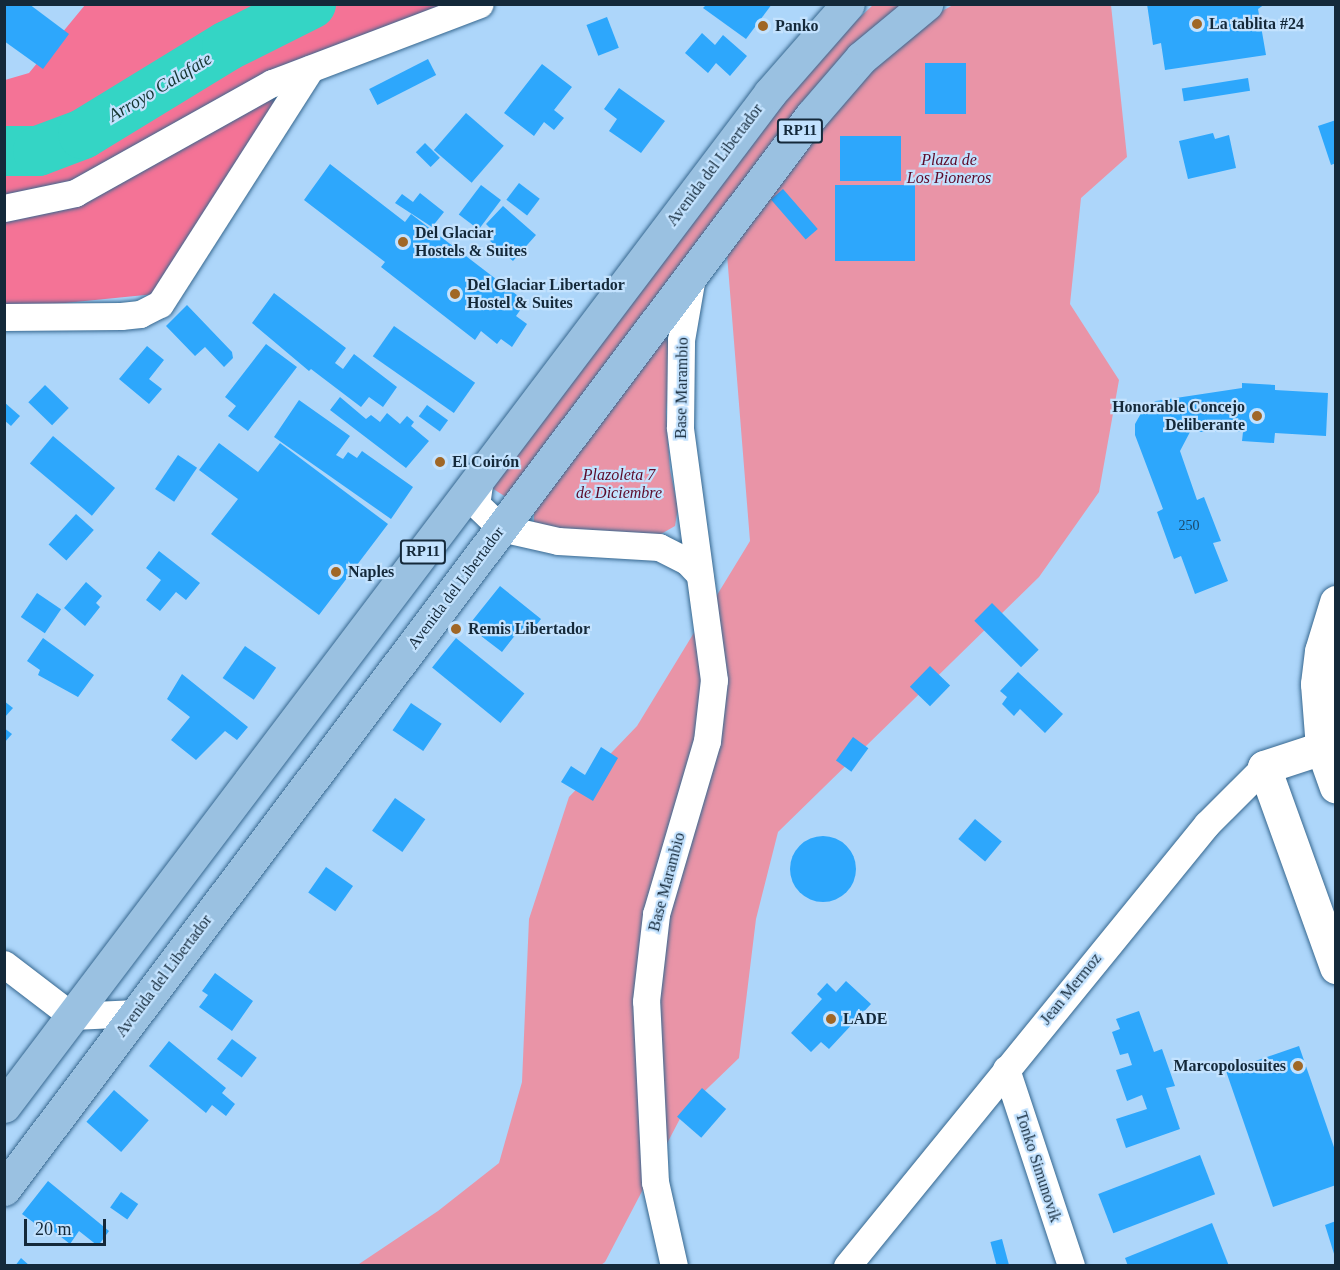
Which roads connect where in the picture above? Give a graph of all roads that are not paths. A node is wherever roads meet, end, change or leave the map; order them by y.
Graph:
1 (480, 4) edge
2 (848, 4) edge
3 (926, 4) edge
4 (310, 69) junction
5 (4, 208) edge
6 (692, 275) junction
7 (4, 317) edge
8 (480, 477) junction
9 (501, 528) junction
10 (699, 574) junction
11 (1335, 602) edge
12 (1322, 748) junction
13 (1264, 767) junction
14 (1335, 787) edge
15 (4, 964) edge
16 (1335, 967) edge
17 (137, 1013) junction
18 (72, 1016) junction
19 (1006, 1069) junction
20 (4, 1106) edge
21 (4, 1189) edge
22 (674, 1266) edge
23 (847, 1266) edge
24 (1071, 1266) edge

1 - 4 street
2 - 8 main road, Avenida del Libertador / RP11
3 - 6 main road, Avenida del Libertador / RP11
4 - 5 street
4 - 7 street
6 - 9 main road, Avenida del Libertador / RP11
6 - 10 street, Base Marambio
8 - 9 street
8 - 18 main road, Avenida del Libertador / RP11
9 - 10 street
9 - 17 main road, Avenida del Libertador / RP11
10 - 22 street, Base Marambio
11 - 12 street
12 - 13 street, Jean Mermoz
12 - 14 street
13 - 16 street
13 - 19 street, Jean Mermoz
15 - 18 street
17 - 18 street
17 - 21 main road, Avenida del Libertador / RP11
18 - 20 main road, Avenida del Libertador / RP11
19 - 23 street, Jean Mermoz
19 - 24 street, Tonko Simunovik

